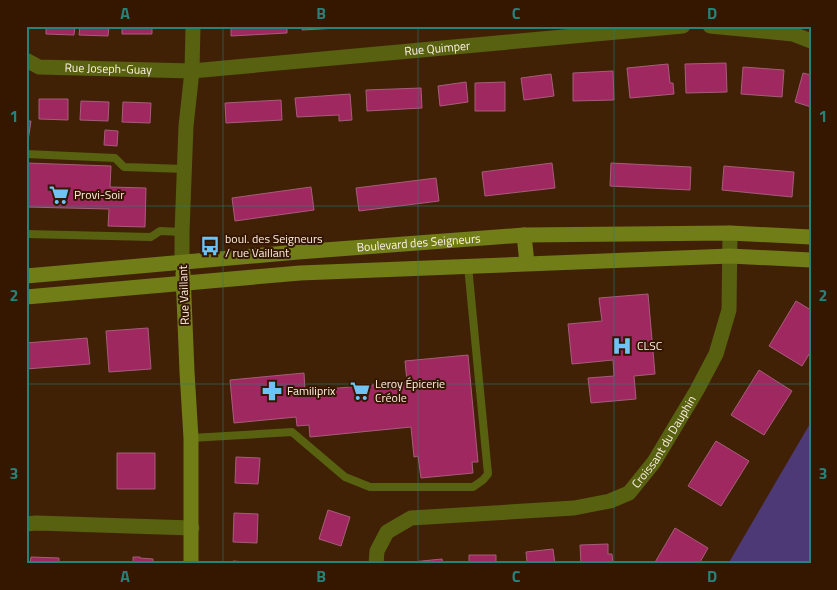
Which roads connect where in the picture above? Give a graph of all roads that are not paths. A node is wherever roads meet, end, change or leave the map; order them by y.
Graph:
1 (193, 26) edge
2 (683, 26) edge
3 (710, 26) edge
4 (811, 41) edge
5 (26, 60) edge
6 (192, 71) junction
7 (26, 154) edge
8 (184, 169) junction
9 (182, 232) junction
10 (730, 233) junction
11 (26, 234) edge
12 (524, 235) junction
13 (811, 237) edge
14 (298, 252) junction
15 (730, 256) junction
16 (811, 260) edge
17 (182, 262) junction
18 (527, 263) junction
19 (468, 266) junction
20 (300, 273) junction
21 (26, 276) edge
22 (183, 283) junction
23 (26, 297) edge
24 (191, 438) junction
25 (26, 524) edge
26 (192, 528) junction
27 (191, 564) edge
28 (376, 564) edge

1 - 6 street, Rue Vaillant
2 - 6 street, Rue Quimper
3 - 4 street
5 - 6 street, Rue Joseph-Guay
6 - 8 street, Rue Vaillant
7 - 8 lane
8 - 9 street, Rue Vaillant
9 - 11 lane
9 - 17 street, Rue Vaillant
10 - 12 street, Boulevard des Seigneurs
10 - 13 street, Boulevard des Seigneurs
10 - 15 street, Croissant du Dauphin
12 - 14 street, Boulevard des Seigneurs
12 - 18 street
14 - 17 street, Boulevard des Seigneurs
14 - 20 street
15 - 16 street, Boulevard des Seigneurs
15 - 18 street, Boulevard des Seigneurs
15 - 28 street, Croissant du Dauphin
17 - 21 street, Boulevard des Seigneurs
17 - 22 street, Rue Vaillant
18 - 19 street, Boulevard des Seigneurs
19 - 20 street, Boulevard des Seigneurs
19 - 24 lane
20 - 22 street, Boulevard des Seigneurs
22 - 23 street, Boulevard des Seigneurs
22 - 24 street, Rue Vaillant
24 - 26 street, Rue Vaillant
25 - 26 street
26 - 27 street, Rue Vaillant

